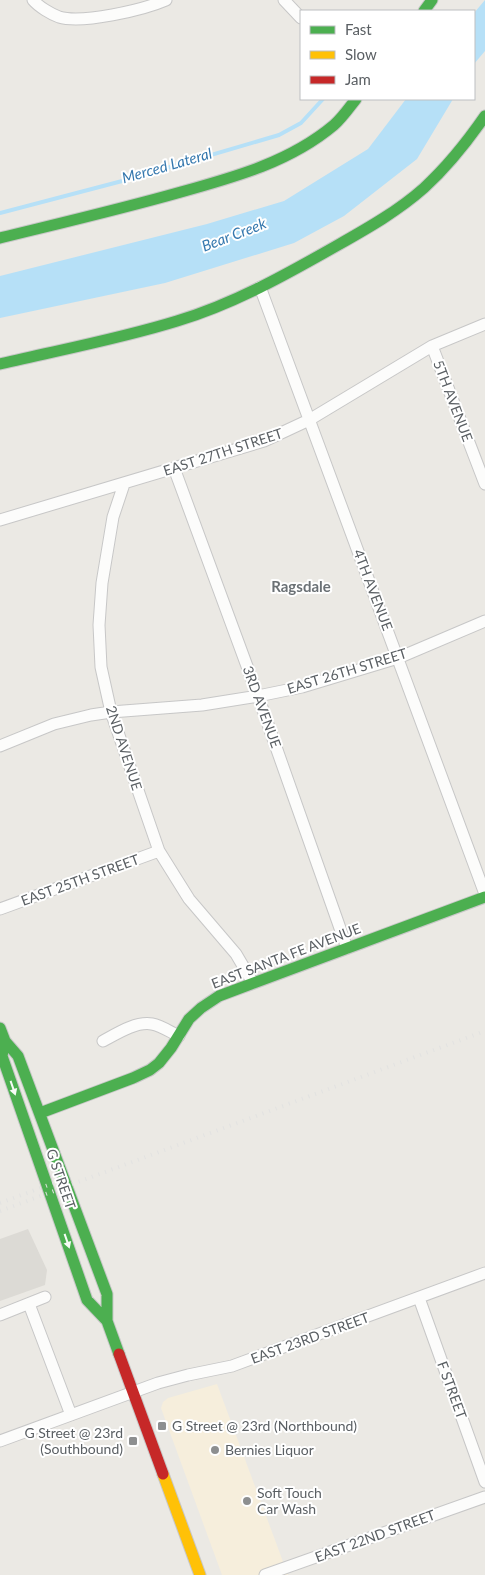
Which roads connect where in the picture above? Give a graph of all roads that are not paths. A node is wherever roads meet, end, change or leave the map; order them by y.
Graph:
1 (33, 0) edge
2 (166, 0) edge
3 (284, 0) edge
4 (300, 17) edge
5 (355, 100) edge
6 (485, 116) edge
7 (0, 238) edge
8 (260, 287) junction
9 (485, 324) edge
10 (432, 346) junction
11 (0, 364) edge
12 (309, 420) junction
13 (174, 468) junction
14 (124, 484) junction
15 (485, 484) edge
16 (0, 520) edge
17 (485, 621) edge
18 (398, 658) junction
19 (258, 696) junction
20 (111, 712) junction
21 (0, 746) edge
22 (159, 851) junction
23 (485, 895) edge
24 (0, 909) edge
25 (347, 948) junction
26 (253, 983) junction
27 (0, 1028) edge
28 (179, 1036) junction
29 (103, 1041) dead end
30 (5, 1042) junction
31 (40, 1113) junction
32 (485, 1273) edge
33 (46, 1297) dead end
34 (419, 1298) junction
35 (29, 1304) junction
36 (0, 1315) edge
37 (106, 1321) junction
38 (132, 1392) junction
39 (71, 1415) junction
40 (0, 1441) edge
41 (485, 1482) edge
42 (485, 1496) edge
43 (200, 1575) edge
44 (265, 1575) edge

1 - 2 street
3 - 4 street
5 - 7 street
6 - 8 street
8 - 11 street
8 - 12 street, 4TH AVENUE
9 - 10 street, EAST 27TH STREET
10 - 12 street, EAST 27TH STREET
10 - 15 street, 5TH AVENUE
12 - 13 street, EAST 27TH STREET
12 - 18 street, 4TH AVENUE
13 - 14 street, EAST 27TH STREET
13 - 19 street, 3RD AVENUE
14 - 16 street, EAST 27TH STREET
14 - 20 street, 2ND AVENUE
17 - 18 street, EAST 26TH STREET
18 - 19 street, EAST 26TH STREET
18 - 23 street, 4TH AVENUE
19 - 20 street, EAST 26TH STREET
19 - 25 street, 3RD AVENUE
20 - 21 street, EAST 26TH STREET
20 - 22 street, 2ND AVENUE
22 - 24 street, EAST 25TH STREET
22 - 26 street, 2ND AVENUE
23 - 25 street, EAST SANTA FE AVENUE
25 - 26 street, EAST SANTA FE AVENUE
26 - 28 street, EAST SANTA FE AVENUE
27 - 30 street, G STREET
28 - 29 street
28 - 31 street, EAST SANTA FE AVENUE
30 - 31 street, G STREET
30 -> 37 street, G STREET
31 - 37 street, G STREET
32 - 34 street, EAST 23RD STREET
33 - 35 street
34 - 38 street, EAST 23RD STREET
34 - 41 street, F STREET
35 - 36 street
35 - 39 street
37 - 38 street, G STREET
38 - 39 street, EAST 23RD STREET
38 - 43 street, G STREET
39 - 40 street, EAST 23RD STREET
42 - 44 street, EAST 22ND STREET

